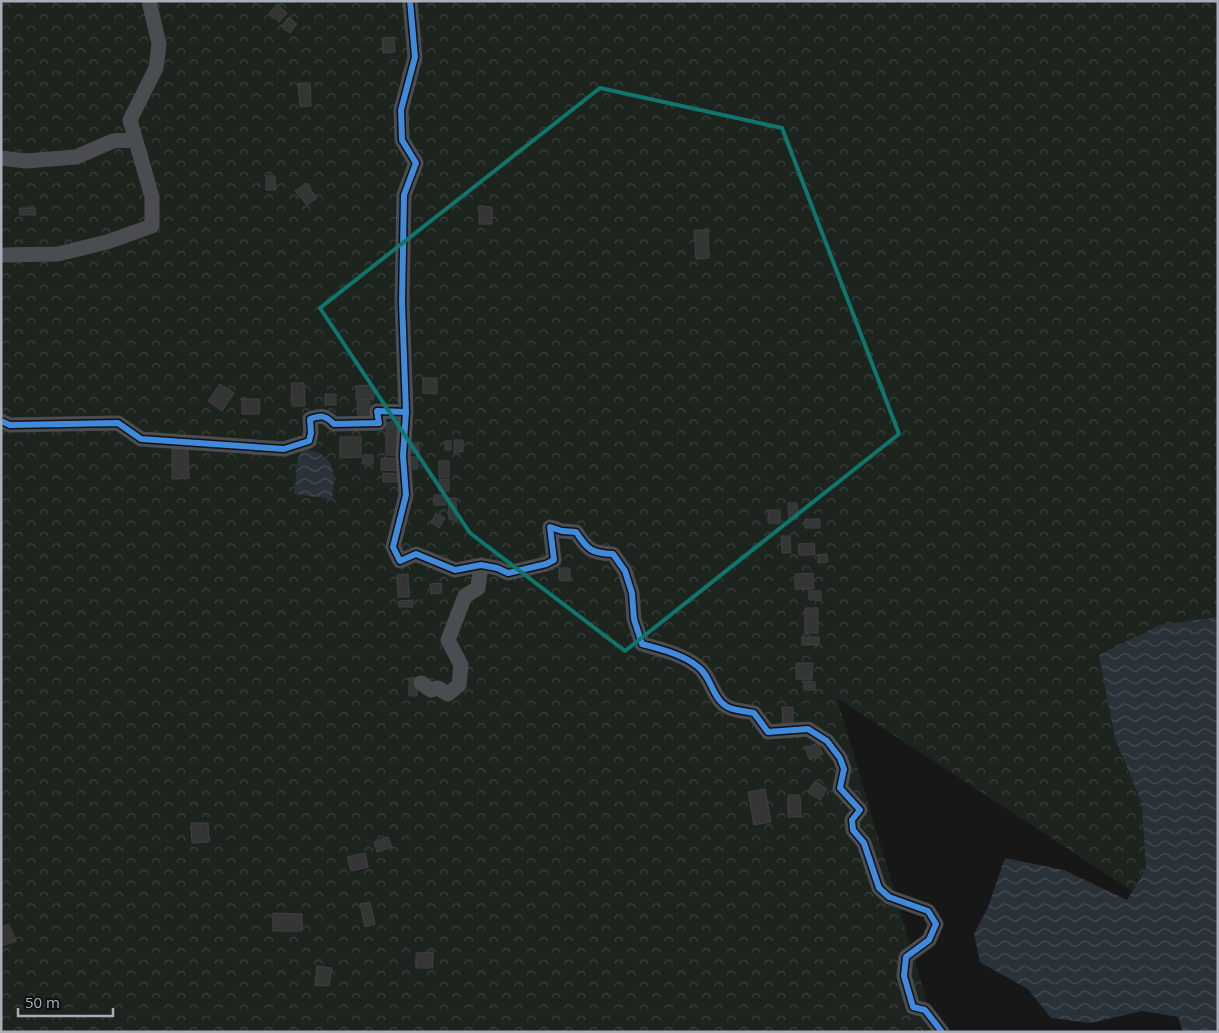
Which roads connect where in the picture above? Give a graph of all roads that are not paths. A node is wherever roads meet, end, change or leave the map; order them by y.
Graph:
1 (149, 1) edge
2 (410, 1) edge
3 (136, 139) junction
4 (1, 158) edge
5 (1, 255) edge
6 (406, 412) junction
7 (1, 421) edge
8 (481, 565) junction
9 (420, 683) dead end
10 (942, 1032) edge

1 - 3 street
2 - 6 street
3 - 4 street
3 - 5 street
6 - 7 street
6 - 8 street
8 - 9 street
8 - 10 street

